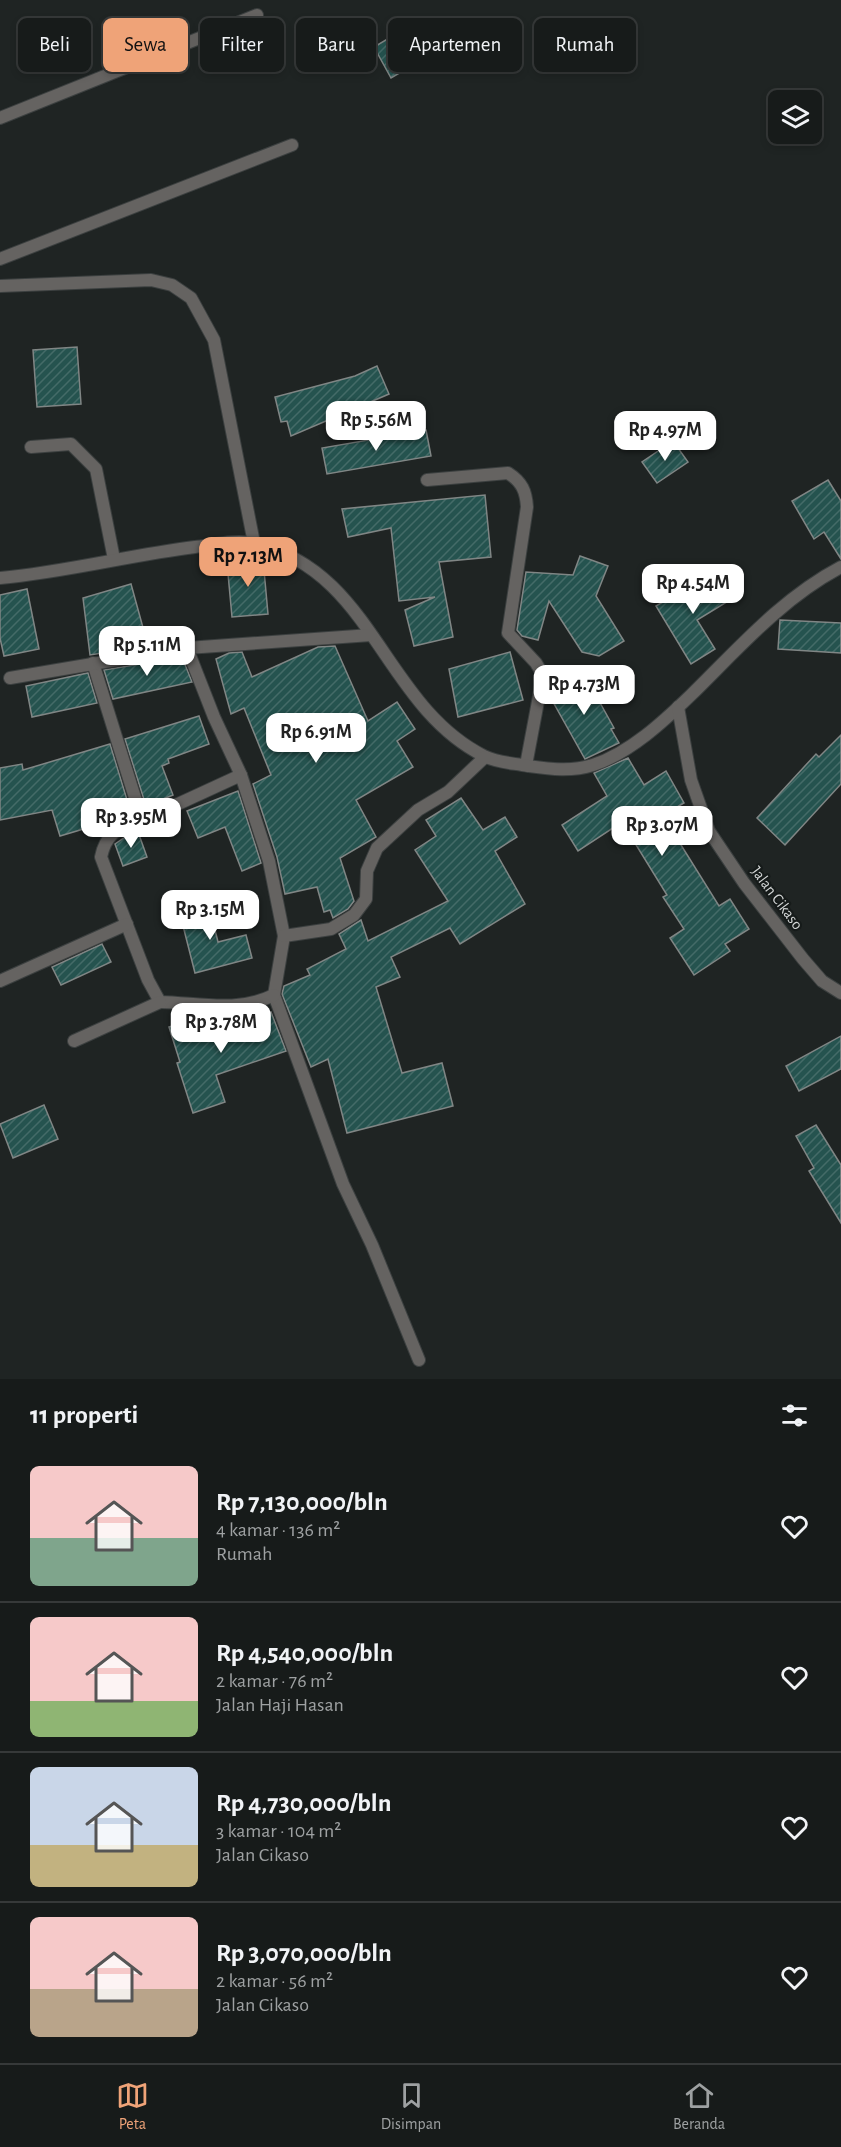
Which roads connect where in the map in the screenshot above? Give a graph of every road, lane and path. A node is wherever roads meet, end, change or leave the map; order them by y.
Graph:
1 (257, 15) dead end
2 (0, 118) edge
3 (292, 146) dead end
4 (0, 259) edge
5 (0, 286) edge
6 (31, 447) dead end
7 (427, 480) dead end
8 (254, 543) junction
9 (114, 559) junction
10 (841, 567) edge
11 (824, 576) junction
12 (0, 578) edge
13 (841, 580) edge
14 (371, 635) junction
15 (187, 648) junction
16 (93, 663) junction
17 (10, 678) dead end
18 (678, 707) junction
19 (486, 757) junction
20 (526, 765) junction
21 (241, 775) junction
22 (141, 817) junction
23 (127, 924) junction
24 (285, 936) junction
25 (0, 981) edge
26 (841, 993) edge
27 (274, 995) junction
28 (160, 1002) junction
29 (74, 1041) dead end
30 (419, 1360) dead end

1 - 2 street
3 - 4 street
5 - 8 street
6 - 9 street
7 - 20 street
8 - 9 street
8 - 14 street
9 - 12 street
10 - 11 street
11 - 13 street
11 - 18 street
14 - 15 street
14 - 19 street
15 - 16 street
15 - 21 street
16 - 17 street
16 - 22 street
18 - 20 street
18 - 26 street, Jalan Cikaso
19 - 20 street
19 - 24 street
21 - 22 street
21 - 24 street
22 - 23 street
23 - 25 street
23 - 28 street
24 - 27 street
27 - 28 street
27 - 30 street
28 - 29 street

